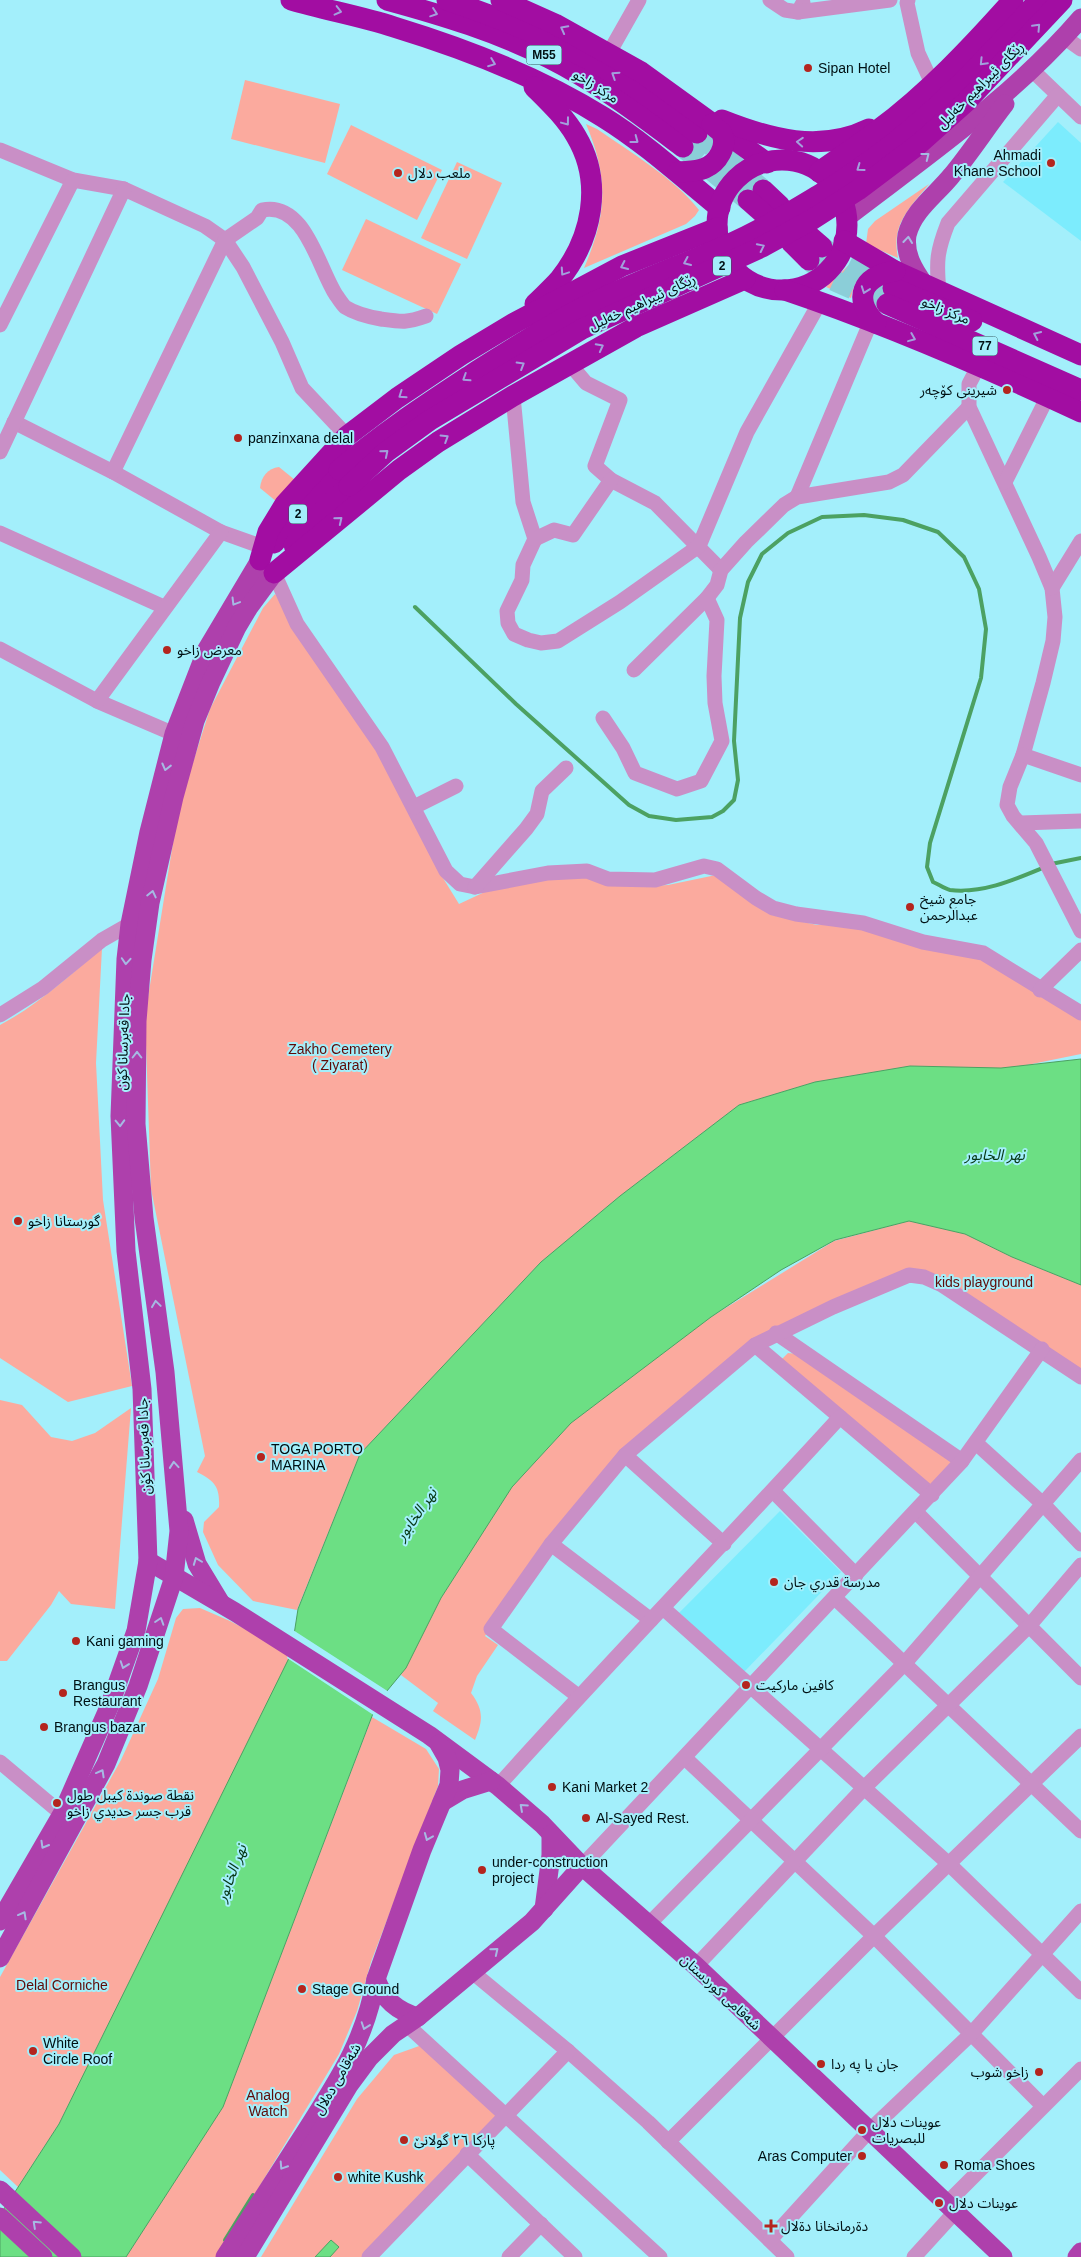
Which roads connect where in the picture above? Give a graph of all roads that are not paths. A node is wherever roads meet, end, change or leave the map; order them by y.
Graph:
1 (291, 0) edge
2 (387, 0) edge
3 (447, 0) edge
4 (501, 0) edge
5 (639, 0) edge
6 (770, 0) edge
7 (1013, 0) edge
8 (1039, 0) edge
9 (1062, 0) edge
10 (899, 1) edge
11 (801, 6) edge
12 (1081, 18) edge
13 (1064, 37) junction
14 (1081, 49) edge
15 (609, 53) junction
16 (1031, 70) junction
17 (520, 74) junction
18 (932, 83) junction
19 (1058, 95) junction
20 (695, 109) junction
21 (896, 116) junction
22 (1081, 117) edge
23 (0, 150) edge
24 (767, 163) junction
25 (678, 172) junction
26 (819, 172) junction
27 (74, 180) junction
28 (124, 189) junction
29 (755, 195) tunnel mouth
30 (772, 211) dead end
31 (719, 218) junction
32 (846, 218) junction
33 (226, 240) junction
34 (844, 241) junction
35 (745, 279) junction
36 (932, 287) junction
37 (892, 288) junction
38 (785, 290) junction
39 (820, 302) junction
40 (426, 316) dead end
41 (516, 322) junction
42 (874, 322) junction
43 (0, 325) edge
44 (1081, 355) edge
45 (570, 363) junction
46 (978, 367) junction
47 (1081, 372) edge
48 (1081, 390) edge
49 (513, 396) junction
50 (1048, 396) junction
51 (969, 407) junction
52 (1081, 412) edge
53 (14, 422) junction
54 (347, 436) junction
55 (0, 452) edge
56 (113, 472) junction
57 (344, 478) junction
58 (611, 480) junction
59 (1005, 482) junction
60 (797, 497) junction
61 (0, 532) edge
62 (221, 532) junction
63 (535, 539) junction
64 (1081, 541) edge
65 (699, 546) junction
66 (266, 560) junction
67 (721, 570) junction
68 (1052, 588) junction
69 (707, 598) junction
70 (164, 607) junction
71 (0, 649) edge
72 (634, 670) dead end
73 (97, 700) junction
74 (603, 718) dead end
75 (174, 734) junction
76 (1024, 755) junction
77 (566, 768) dead end
78 (1081, 775) edge
79 (456, 786) dead end
80 (414, 807) junction
81 (1081, 821) edge
82 (1021, 823) junction
83 (475, 887) junction
84 (130, 924) junction
85 (1081, 931) edge
86 (1081, 950) edge
87 (1040, 990) junction
88 (1081, 1013) edge
89 (0, 1015) edge
90 (776, 1333) junction
91 (755, 1345) junction
92 (1042, 1350) junction
93 (1081, 1377) edge
94 (840, 1417) junction
95 (976, 1444) junction
96 (625, 1455) junction
97 (1081, 1460) edge
98 (962, 1461) junction
99 (772, 1490) junction
100 (176, 1492) junction
101 (932, 1495) junction
102 (1043, 1504) junction
103 (916, 1512) junction
104 (551, 1544) junction
105 (724, 1544) junction
106 (1081, 1544) edge
107 (147, 1555) junction
108 (1081, 1565) edge
109 (856, 1575) junction
110 (174, 1577) junction
111 (980, 1578) junction
112 (835, 1598) junction
113 (228, 1608) junction
114 (663, 1608) junction
115 (651, 1620) junction
116 (1029, 1626) junction
117 (904, 1664) junction
118 (1081, 1678) edge
119 (751, 1687) junction
120 (578, 1696) junction
121 (949, 1704) junction
122 (1081, 1736) edge
123 (434, 1739) junction
124 (821, 1749) junction
125 (684, 1758) junction
126 (0, 1762) edge
127 (495, 1783) junction
128 (1031, 1784) junction
129 (864, 1788) junction
130 (442, 1802) junction
131 (62, 1814) junction
132 (752, 1821) junction
133 (1081, 1831) edge
134 (551, 1834) junction
135 (796, 1861) junction
136 (949, 1864) junction
137 (582, 1866) junction
138 (544, 1909) junction
139 (1081, 1912) edge
140 (0, 1921) edge
141 (648, 1925) junction
142 (874, 1936) junction
143 (1042, 1955) junction
144 (0, 1958) edge
145 (696, 1966) junction
146 (471, 1971) junction
147 (376, 1979) junction
148 (1081, 1992) edge
149 (412, 2020) junction
150 (972, 2033) junction
151 (772, 2040) junction
152 (568, 2051) junction
153 (1081, 2068) edge
154 (1043, 2106) junction
155 (506, 2116) junction
156 (869, 2131) junction
157 (668, 2142) junction
158 (468, 2154) junction
159 (0, 2190) edge
160 (951, 2208) junction
161 (0, 2217) edge
162 (541, 2224) junction
163 (770, 2240) junction
164 (1081, 2252) edge
165 (782, 2255) edge
166 (999, 2255) edge
167 (44, 2257) edge
168 (72, 2257) edge
169 (225, 2257) edge
170 (245, 2257) edge
171 (369, 2257) edge
172 (509, 2257) edge
173 (574, 2257) edge
174 (660, 2257) edge
175 (914, 2257) edge
176 (1077, 2257) edge

1 -> 17 highway
2 -> 3 highway, مركز زاخو / M55
15 -> 4 highway
5 - 15 street
6 - 11 street
7 - 18 highway
8 -> 57 highway, ڕێگای ئیبراهیم خەلیل / 2, bridge
57 -> 9 highway, ڕێگای ئیبراهیم خەلیل / 2, bridge
10 - 11 street
10 - 18 street
12 - 13 main road
13 - 14 street
13 - 16 main road
15 - 20 highway
16 - 19 street
32 -> 16 main road
36 -> 16 main road
17 -> 25 highway
17 -> 41 highway
18 - 21 highway
19 - 22 street
19 - 36 street
21 -> 20 highway
20 - 24 highway
20 - 25 highway
21 - 26 highway
23 - 27 street
24 - 26 highway, 2
24 - 31 highway, 2
25 - 31 highway
26 - 32 highway, 2
27 - 28 street
27 - 43 street
28 - 33 street
28 - 53 street
29 - 30 highway
31 - 35 highway, 2
31 -> 41 highway
32 - 34 highway, 2
33 - 40 street
33 - 54 street
33 - 56 street
34 - 37 highway
34 - 38 highway, 2
35 - 38 highway, 2
45 -> 35 highway
36 - 37 highway
44 -> 36 highway
37 -> 42 highway
37 - 47 highway, مركز زاخو / 77
37 - 48 highway, 77
38 - 39 highway
39 - 42 highway
39 - 65 street
41 -> 54 highway
42 -> 46 highway
42 - 60 street
45 - 49 highway
45 - 58 street
46 - 50 highway
46 - 51 street
49 - 63 street
66 -> 49 highway
50 - 52 highway
50 - 59 street
51 - 59 street
51 - 60 street
53 - 55 street
53 - 56 street
54 - 66 highway
56 - 62 street
57 - 66 highway, ڕێگای ئیبراهیم خەلیل / 2
58 - 63 street
58 - 65 street
59 - 68 street
60 - 67 street
61 - 70 street
62 - 66 street
62 - 70 street
63 - 65 street
64 - 68 street
65 - 67 street
66 -> 75 main road, جادا قەبرسانا کۆن
66 - 80 street
100 -> 66 main road, جادا قەبرسانا کۆن
67 - 69 street
68 - 76 street
69 - 72 street
69 - 74 street
70 - 73 street
71 - 73 street
73 - 75 street
75 -> 84 main road, جادا قەبرسانا کۆن
76 - 78 street
76 - 82 street
77 - 83 street
79 - 80 street
80 - 83 street
81 - 82 street
82 - 85 street
83 - 87 street
84 - 89 street
84 -> 107 main road, جادا قەبرسانا کۆن
86 - 87 street
87 - 88 street
90 - 91 street
90 - 92 street
90 - 98 street
91 - 94 street
91 - 96 street
92 - 93 street
92 - 95 street
94 - 99 street
94 - 101 street
95 - 98 street
95 - 102 street
96 - 104 street
96 - 105 street
97 - 102 street
98 - 101 street
99 - 105 street
99 - 109 street
100 - 110 main road, جادا قەبرسانا کۆن
113 -> 100 main road
101 - 103 street
102 - 106 street
102 - 111 street
103 - 109 street
103 - 111 street
104 - 115 street
104 - 120 street
105 - 114 street
107 - 110 main road, شەقامی کوردستان
107 -> 131 main road, جادا قەبرسانا کۆن
108 - 116 street
109 - 112 street
110 - 113 main road, شەقامی کوردستان
144 -> 110 main road, جادا قەبرسانا کۆن
111 - 116 street
111 - 117 street
112 - 117 street
112 - 119 street
113 - 123 main road, شەقامی کوردستان
114 - 115 street
114 - 119 street
115 - 120 street
116 - 118 street
116 - 121 street
117 - 121 street
117 - 124 street
119 - 124 street
119 - 125 street
120 - 127 street
121 - 128 street
121 - 129 street
122 - 128 street
123 - 127 main road, شەقامی کوردستان
123 - 130 main road, شەقامی دەلال
124 - 129 street
124 - 132 street
125 - 132 street
125 - 137 street
126 - 131 street
127 - 130 main road
134 -> 127 main road, شەقامی کوردستان
128 - 133 street
128 - 136 street
129 - 135 street
129 - 136 street
130 -> 147 main road, شەقامی دەلال
131 -> 140 main road, جادا قەبرسانا کۆن
132 - 135 street
132 - 141 street
134 - 137 main road, شەقامی کوردستان
134 - 138 main road
135 - 142 street
135 - 145 street
136 - 142 street
136 - 143 street
137 - 138 main road, شەقامی دەلال
137 - 141 main road, شەقامی کوردستان
146 -> 138 main road, شەقامی دەلال
139 - 143 street
141 - 145 main road, شەقامی کوردستان
142 - 150 street
142 - 151 street
143 - 148 street
143 - 150 street
145 - 151 main road, شەقامی کوردستان
146 - 149 main road, شەقامی دەلال
146 - 152 street
147 - 149 main road
147 -> 169 main road, شەقامی دەلال
149 - 155 street
149 - 170 main road, شەقامی دەلال
150 - 154 street
150 - 156 street
151 - 156 main road, شەقامی کوردستان
151 - 157 street
152 - 155 street
152 - 157 street
153 - 154 street
154 - 160 street
155 - 158 street
155 - 174 street
156 - 160 main road, شەقامی کوردستان
156 - 163 street
157 - 163 street
158 - 162 street
158 - 171 street
168 -> 159 main road
160 - 166 main road, شەقامی کوردستان
160 - 175 street
161 - 167 main road
162 - 172 street
162 - 173 street
163 - 165 street
164 - 176 main road

